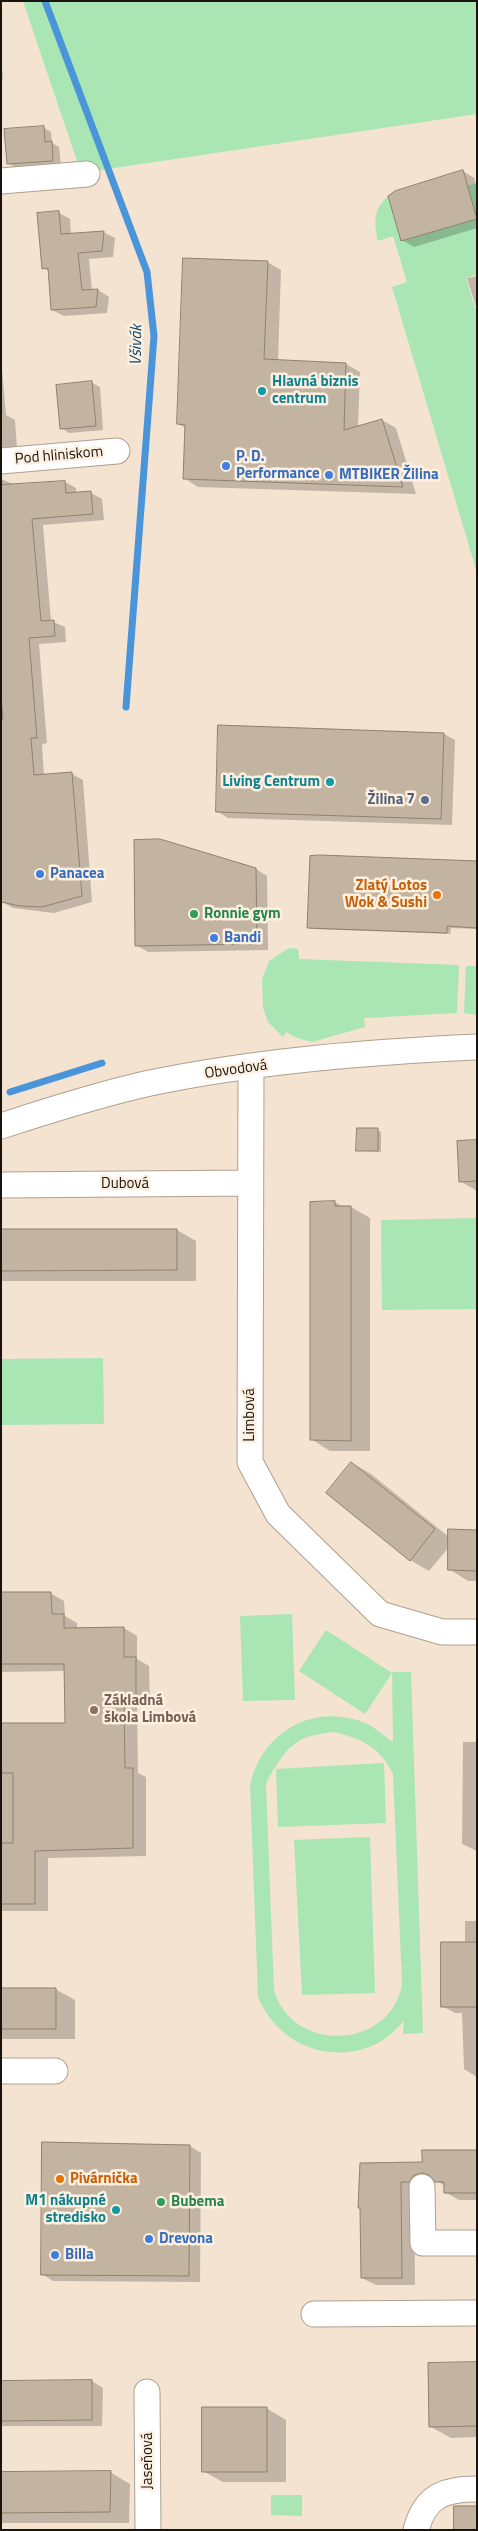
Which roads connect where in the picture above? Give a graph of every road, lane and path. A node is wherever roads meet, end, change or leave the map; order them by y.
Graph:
1 (87, 174) dead end
2 (1, 181) edge
3 (117, 451) dead end
4 (1, 461) edge
5 (477, 1048) edge
6 (251, 1067) junction
7 (1, 1126) edge
8 (250, 1183) junction
9 (1, 1185) edge
10 (477, 1632) edge
11 (1, 2071) edge
12 (55, 2072) dead end
13 (422, 2187) dead end
14 (477, 2243) edge
15 (477, 2313) edge
16 (314, 2314) dead end
17 (147, 2392) dead end
18 (477, 2489) edge
19 (148, 2530) edge
20 (416, 2530) edge

1 - 2 street
3 - 4 street, Pod hliniskom
5 - 6 street, Obvodová
6 - 7 street, Obvodová
6 - 8 street, Limbová
8 - 9 street, Dubová
8 - 10 street, Limbová
11 - 12 street
13 - 14 street
15 - 16 street
17 - 19 street, Jaseňová
18 - 20 street

